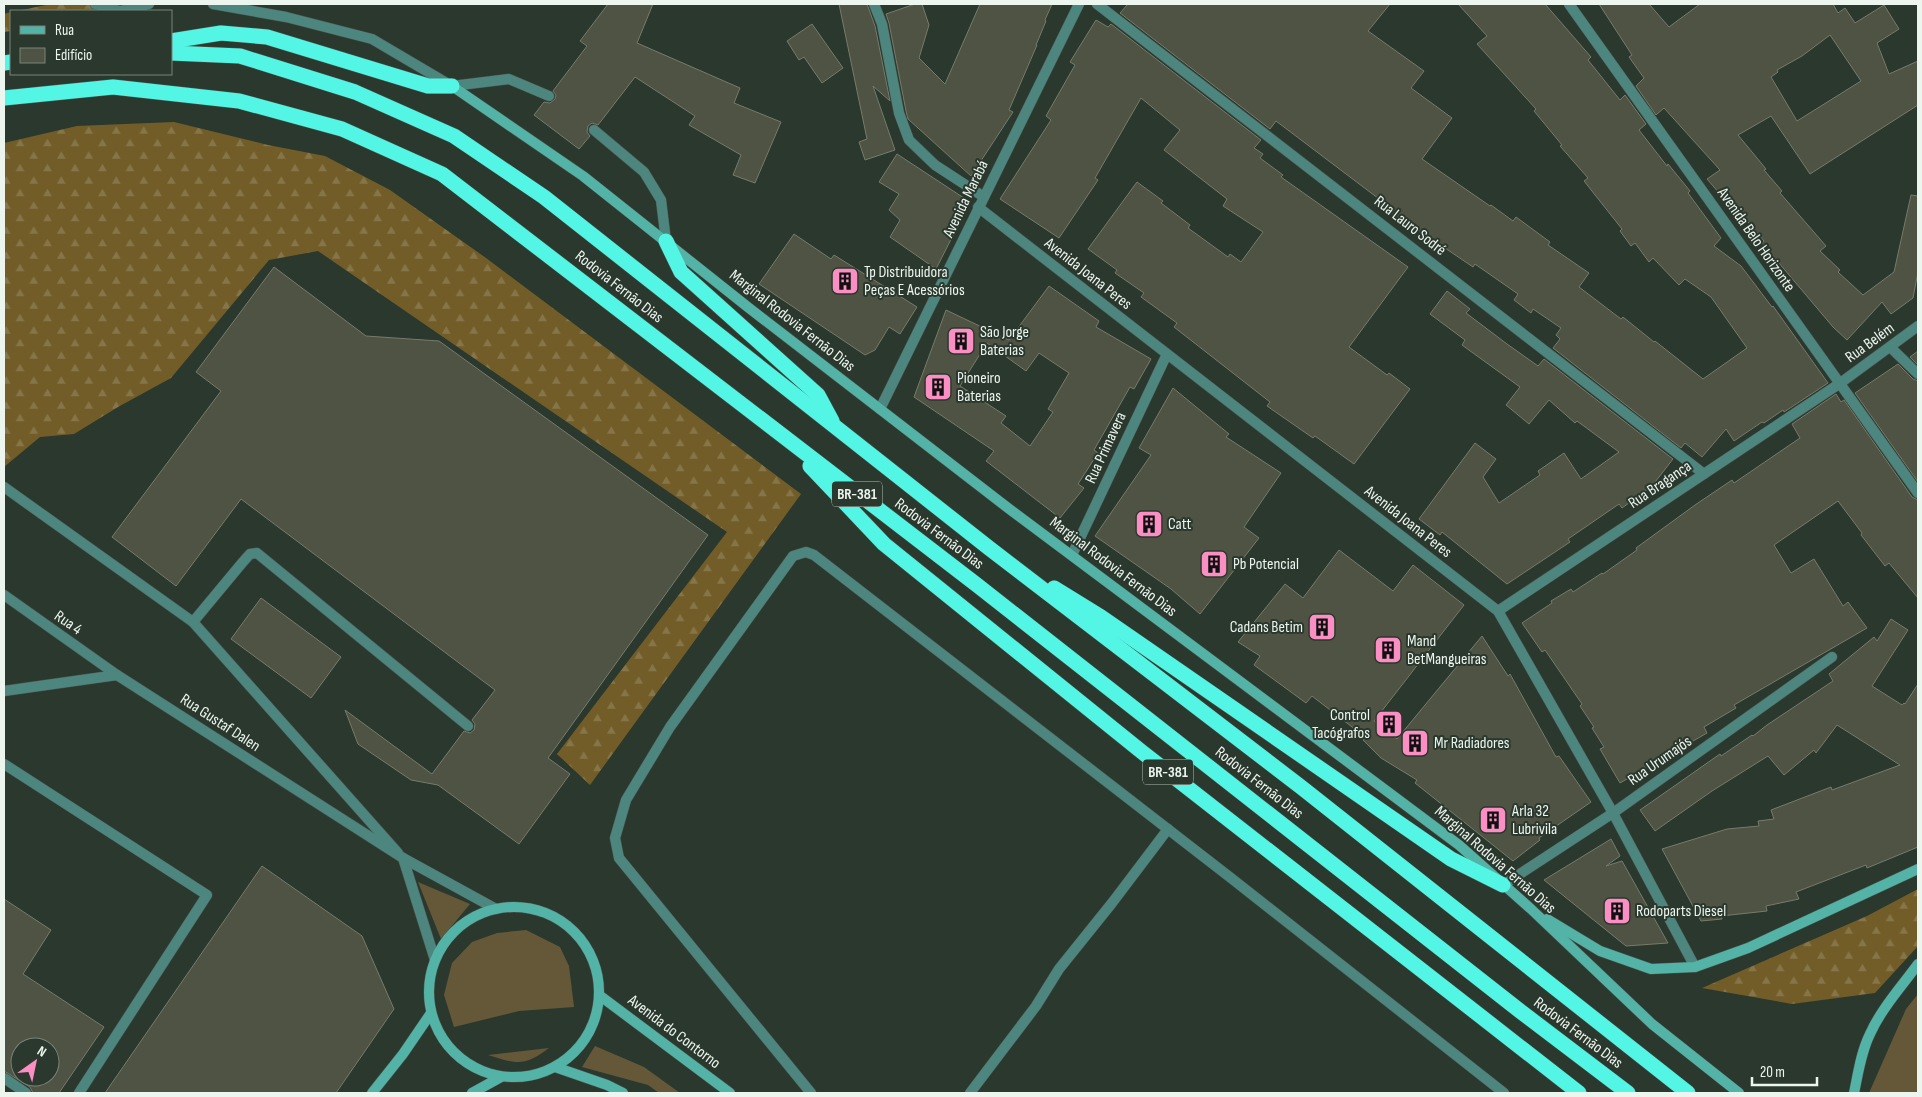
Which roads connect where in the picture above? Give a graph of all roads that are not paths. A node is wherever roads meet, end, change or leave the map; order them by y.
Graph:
1 (95, 4) edge
2 (149, 4) edge
3 (215, 4) edge
4 (874, 4) edge
5 (1078, 4) edge
6 (1097, 4) edge
7 (1569, 4) edge
8 (116, 10) edge
9 (124, 10) edge
10 (172, 41) edge
11 (172, 53) edge
12 (452, 86) junction
13 (549, 96) dead end
14 (4, 98) edge
15 (594, 130) dead end
16 (984, 197) junction
17 (978, 207) junction
18 (666, 241) junction
19 (1918, 326) edge
20 (1890, 347) junction
21 (1167, 354) junction
22 (1918, 374) edge
23 (1839, 384) junction
24 (880, 408) junction
25 (835, 427) junction
26 (774, 429) junction
27 (1704, 474) junction
28 (4, 487) edge
29 (1918, 493) edge
30 (989, 548) junction
31 (1072, 555) junction
32 (4, 594) edge
33 (1498, 611) junction
34 (193, 622) junction
35 (1832, 657) dead end
36 (117, 675) junction
37 (4, 691) edge
38 (468, 726) dead end
39 (4, 764) edge
40 (1612, 813) junction
41 (1168, 828) junction
42 (402, 858) junction
43 (1918, 869) edge
44 (1503, 885) junction
45 (496, 909) junction
46 (1530, 909) junction
47 (434, 960) junction
48 (1918, 964) edge
49 (1695, 967) junction
50 (600, 995) junction
51 (431, 1013) junction
52 (555, 1067) junction
53 (501, 1077) junction
54 (4, 1078) edge
55 (26, 1093) edge
56 (79, 1093) edge
57 (372, 1093) edge
58 (472, 1093) edge
59 (622, 1093) edge
60 (730, 1093) edge
61 (811, 1093) edge
62 (970, 1093) edge
63 (1504, 1093) edge
64 (1580, 1093) edge
65 (1628, 1093) edge
66 (1688, 1093) edge
67 (1739, 1093) edge
68 (1854, 1093) edge

1 - 8 street
2 - 9 street
3 - 12 street
4 - 16 street
5 - 16 street, Avenida Marabá
6 - 27 street, Rua Lauro Sodré
7 - 23 street, Avenida Belo Horizonte
10 - 12 highway
11 - 25 highway, Rodovia Fernão Dias / BR-381
12 - 13 street
12 - 18 main road, Marginal Rodovia Fernão Dias / BR-381
14 - 26 highway, Rodovia Fernão Dias / BR-381
15 - 18 street
16 - 17 street, Avenida Marabá
17 - 21 street, Avenida Joana Peres
17 - 24 street, Avenida Marabá
18 - 24 main road, Marginal Rodovia Fernão Dias / BR-381
18 - 25 highway, BR-381
19 - 20 street, Rua Belém
20 - 22 street
20 - 23 street, Rua Belém
21 - 31 street, Rua Primavera
21 - 33 street, Avenida Joana Peres
23 - 27 street, Rua Bragança
23 - 29 street, Avenida Belo Horizonte
24 - 31 main road, Marginal Rodovia Fernão Dias / BR-381
25 - 30 highway, Rodovia Fernão Dias / BR-381
26 - 64 highway, BR-381
26 - 65 highway, Rodovia Fernão Dias / BR-381
27 - 33 street, Rua Bragança
28 - 34 street
30 - 44 highway
30 - 66 highway, Rodovia Fernão Dias / BR-381
31 - 44 main road, Marginal Rodovia Fernão Dias / BR-381
32 - 36 street, Rua 4
33 - 40 street, Avenida Joana Peres
34 - 38 street
34 - 42 street
35 - 40 street, Rua Urumajós
36 - 37 street
36 - 42 street, Rua Gustaf Dalen
39 - 56 street
40 - 44 street, Rua Urumajós
40 - 49 street, Avenida Joana Peres
41 - 61 street
41 - 62 street
41 - 63 street
42 - 45 street, Rua Gustaf Dalen
42 - 47 street
43 - 49 main road
44 - 46 main road, Marginal Rodovia Fernão Dias / BR-381
45 - 47 main road
45 - 50 main road
46 - 49 main road
46 - 67 main road, Marginal Rodovia Fernão Dias / BR-381
47 - 51 main road
48 - 68 main road
50 - 52 main road
50 - 60 main road, Avenida do Contorno
51 - 53 main road
51 - 57 main road
52 - 53 main road
52 - 59 main road
53 - 58 main road
54 - 55 street

